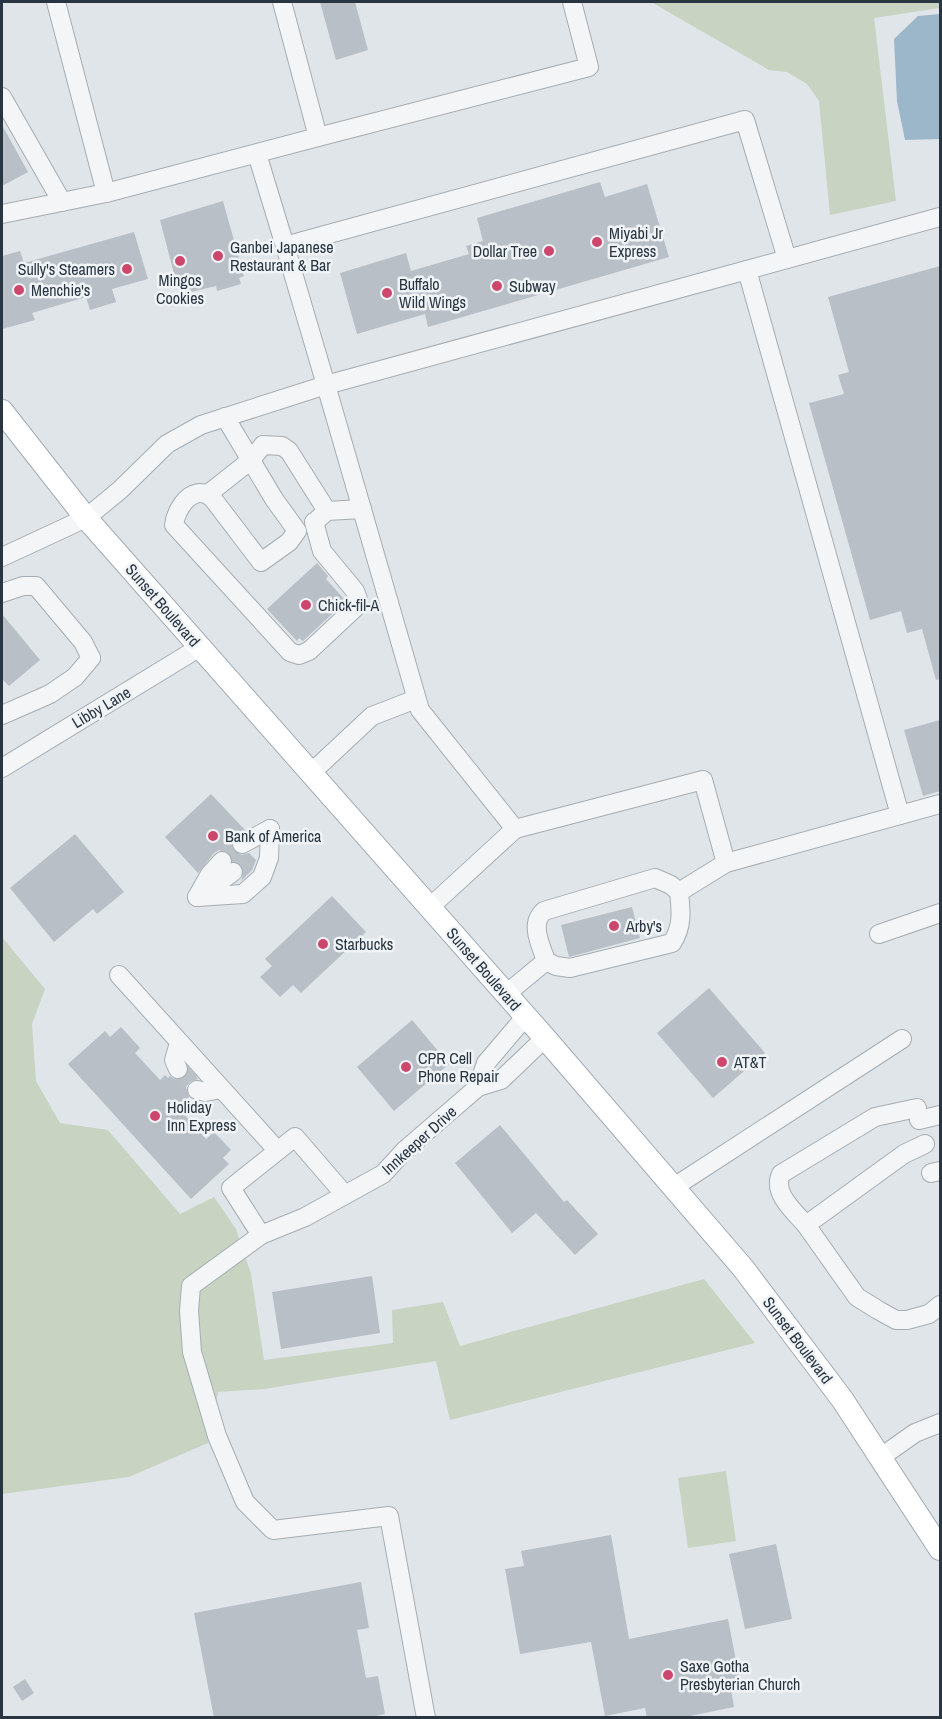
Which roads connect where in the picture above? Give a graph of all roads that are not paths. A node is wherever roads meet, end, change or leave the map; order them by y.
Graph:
1 (56, 2) edge
2 (282, 2) edge
3 (572, 2) edge
4 (2, 97) edge
5 (318, 137) junction
6 (257, 154) junction
7 (106, 193) junction
8 (62, 202) junction
9 (2, 214) edge
10 (940, 217) edge
11 (285, 246) junction
12 (787, 259) junction
13 (747, 270) junction
14 (326, 385) junction
15 (2, 411) edge
16 (225, 417) junction
17 (251, 459) junction
18 (199, 495) junction
19 (362, 509) junction
20 (321, 517) junction
21 (86, 518) junction
22 (297, 531) junction
23 (2, 557) edge
24 (2, 593) edge
25 (200, 647) junction
26 (417, 699) junction
27 (2, 712) edge
28 (2, 768) edge
29 (311, 773) junction
30 (940, 804) edge
31 (900, 815) junction
32 (515, 829) junction
33 (248, 852) tunnel mouth
34 (726, 863) junction
35 (231, 870) tunnel mouth
36 (679, 892) junction
37 (430, 907) junction
38 (940, 913) edge
39 (879, 933) dead end
40 (546, 961) junction
41 (119, 975) dead end
42 (506, 994) junction
43 (526, 1016) junction
44 (545, 1038) junction
45 (902, 1039) dead end
46 (179, 1043) junction
47 (178, 1069) tunnel mouth
48 (478, 1087) junction
49 (221, 1089) junction
50 (197, 1090) dead end
51 (940, 1115) edge
52 (925, 1144) dead end
53 (277, 1150) junction
54 (674, 1187) junction
55 (345, 1195) junction
56 (806, 1225) junction
57 (261, 1235) junction
58 (940, 1305) edge
59 (940, 1424) edge
60 (881, 1457) junction
61 (938, 1539) edge
62 (426, 1718) edge

1 - 7 street
2 - 5 street
3 - 5 street
4 - 8 street
5 - 6 street
6 - 7 street
6 - 11 street
7 - 8 street
8 - 9 street
10 - 12 street
11 - 12 street
11 - 14 street
12 - 13 street
13 - 14 street
13 - 31 street
14 - 16 street
14 - 19 street
15 - 21 main road, Sunset Boulevard
16 - 17 street
16 - 21 street
17 - 18 street
17 - 20 street
17 - 22 street
18 - 20 street
18 - 22 street
19 - 20 street
19 - 26 street
20 - 22 street
21 - 23 street
21 - 25 main road, Sunset Boulevard
24 - 27 street
25 - 28 street, Libby Lane
25 - 29 main road, Sunset Boulevard
26 - 29 street
26 - 32 street
29 - 37 main road, Sunset Boulevard
30 - 31 street
31 - 34 street
32 - 34 street
32 - 37 street
33 - 35 street
34 - 36 street
36 - 40 street
36 - 40 street
37 - 42 main road, Sunset Boulevard
38 - 39 street
40 - 42 street
41 - 46 street
42 - 43 main road, Sunset Boulevard
43 - 44 main road, Sunset Boulevard
43 - 48 street, Innkeeper Drive
44 - 48 street, Innkeeper Drive
44 - 54 main road, Sunset Boulevard
45 - 54 street
46 - 47 street
46 - 49 street
48 - 55 street, Innkeeper Drive
49 - 50 street
49 - 53 street
51 - 56 street
52 - 56 street
53 - 55 street
53 - 57 street
54 - 60 main road, Sunset Boulevard
55 - 57 street, Innkeeper Drive
56 - 58 street
57 - 62 street, Innkeeper Drive
59 - 60 street
60 - 61 main road, Sunset Boulevard

